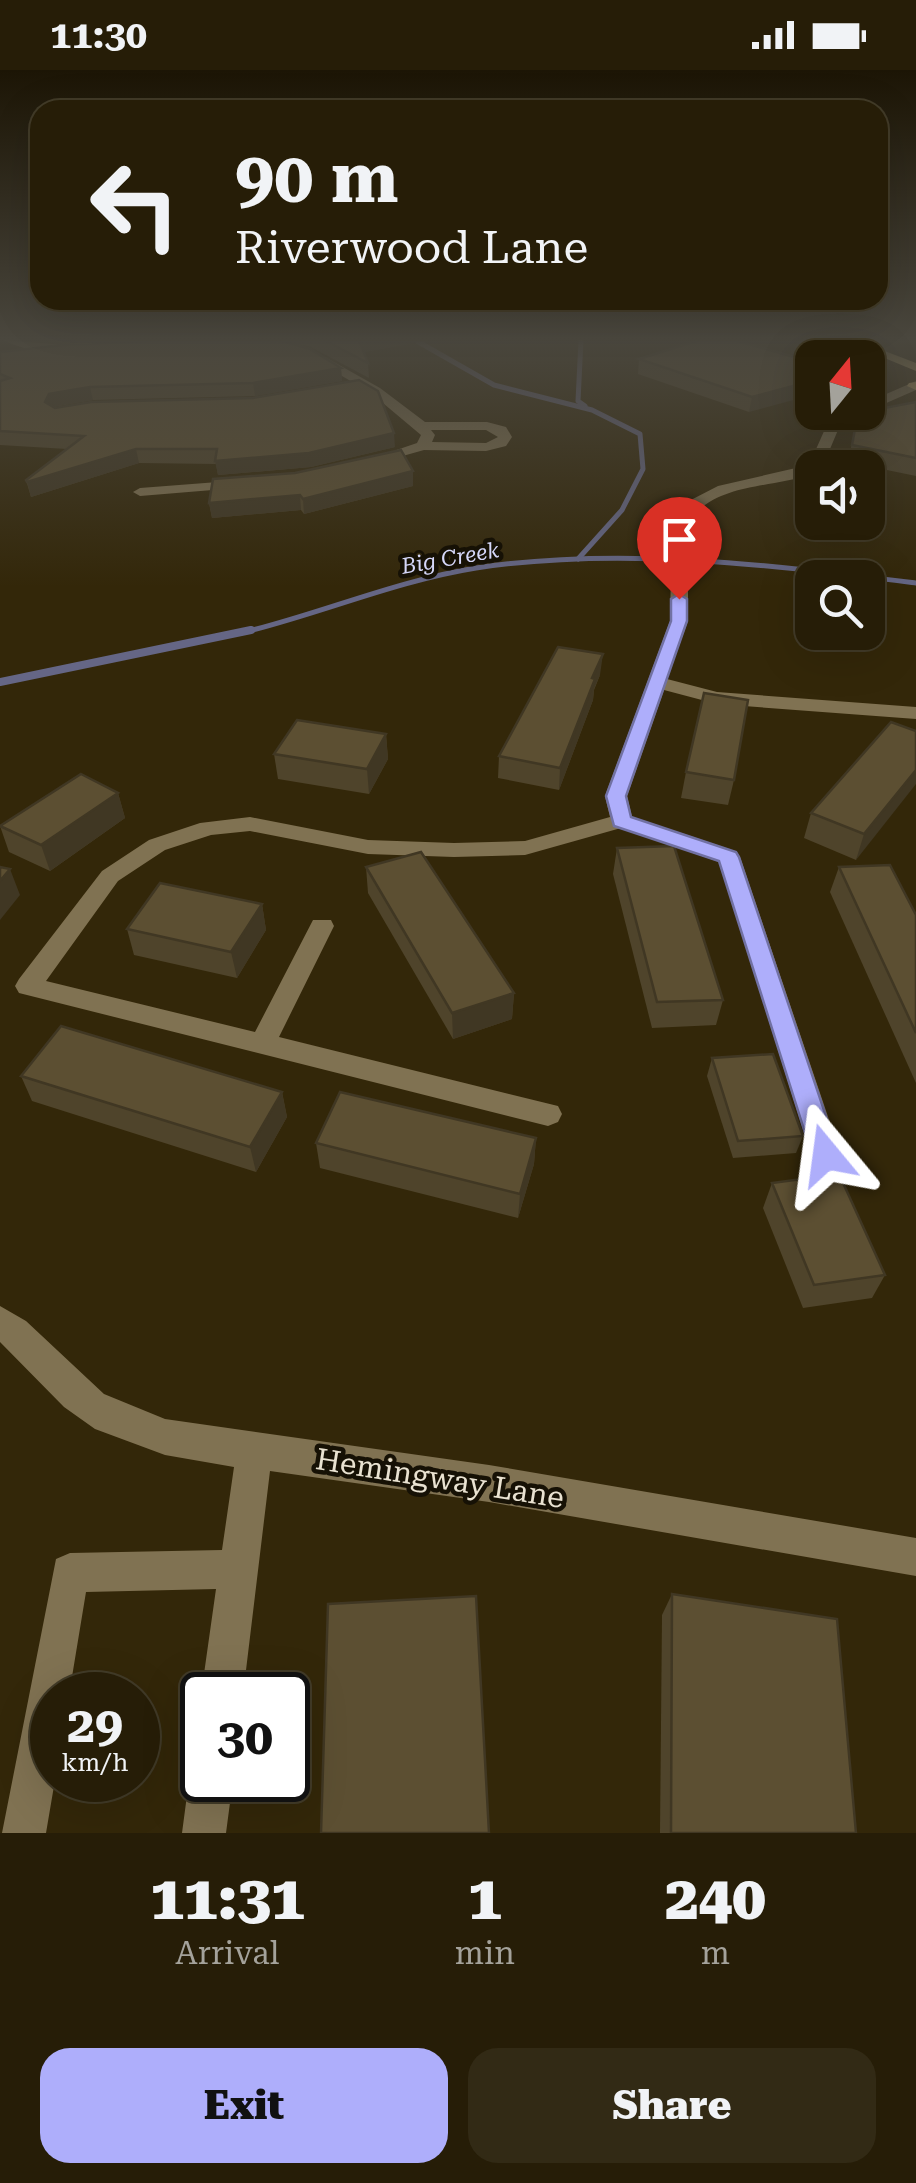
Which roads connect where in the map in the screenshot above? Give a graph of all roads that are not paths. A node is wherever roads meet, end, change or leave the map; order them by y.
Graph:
1 (420, 422) edge
2 (425, 426) junction
3 (424, 446) junction
4 (362, 466) edge
5 (795, 473) edge
6 (254, 483) edge
7 (140, 492) dead end
8 (654, 682) junction
9 (916, 713) edge
10 (622, 821) junction
11 (322, 926) dead end
12 (263, 1044) junction
13 (548, 1114) dead end
14 (826, 1155) dead end
15 (0, 1322) edge
16 (254, 1450) junction
17 (916, 1558) edge
18 (238, 1569) junction
19 (225, 1672) edge
20 (208, 1802) edge
21 (24, 1833) edge
22 (204, 1833) edge

1 - 2 street
2 - 3 street
2 - 3 street
3 - 4 street
5 - 8 street
6 - 7 street
8 - 9 street
8 - 10 street
10 - 12 street
10 - 14 street
11 - 12 street
12 - 13 street
15 - 16 street, Hemingway Lane
16 - 17 street, Hemingway Lane
16 - 18 street
18 - 19 street
18 - 21 street
20 - 22 street

